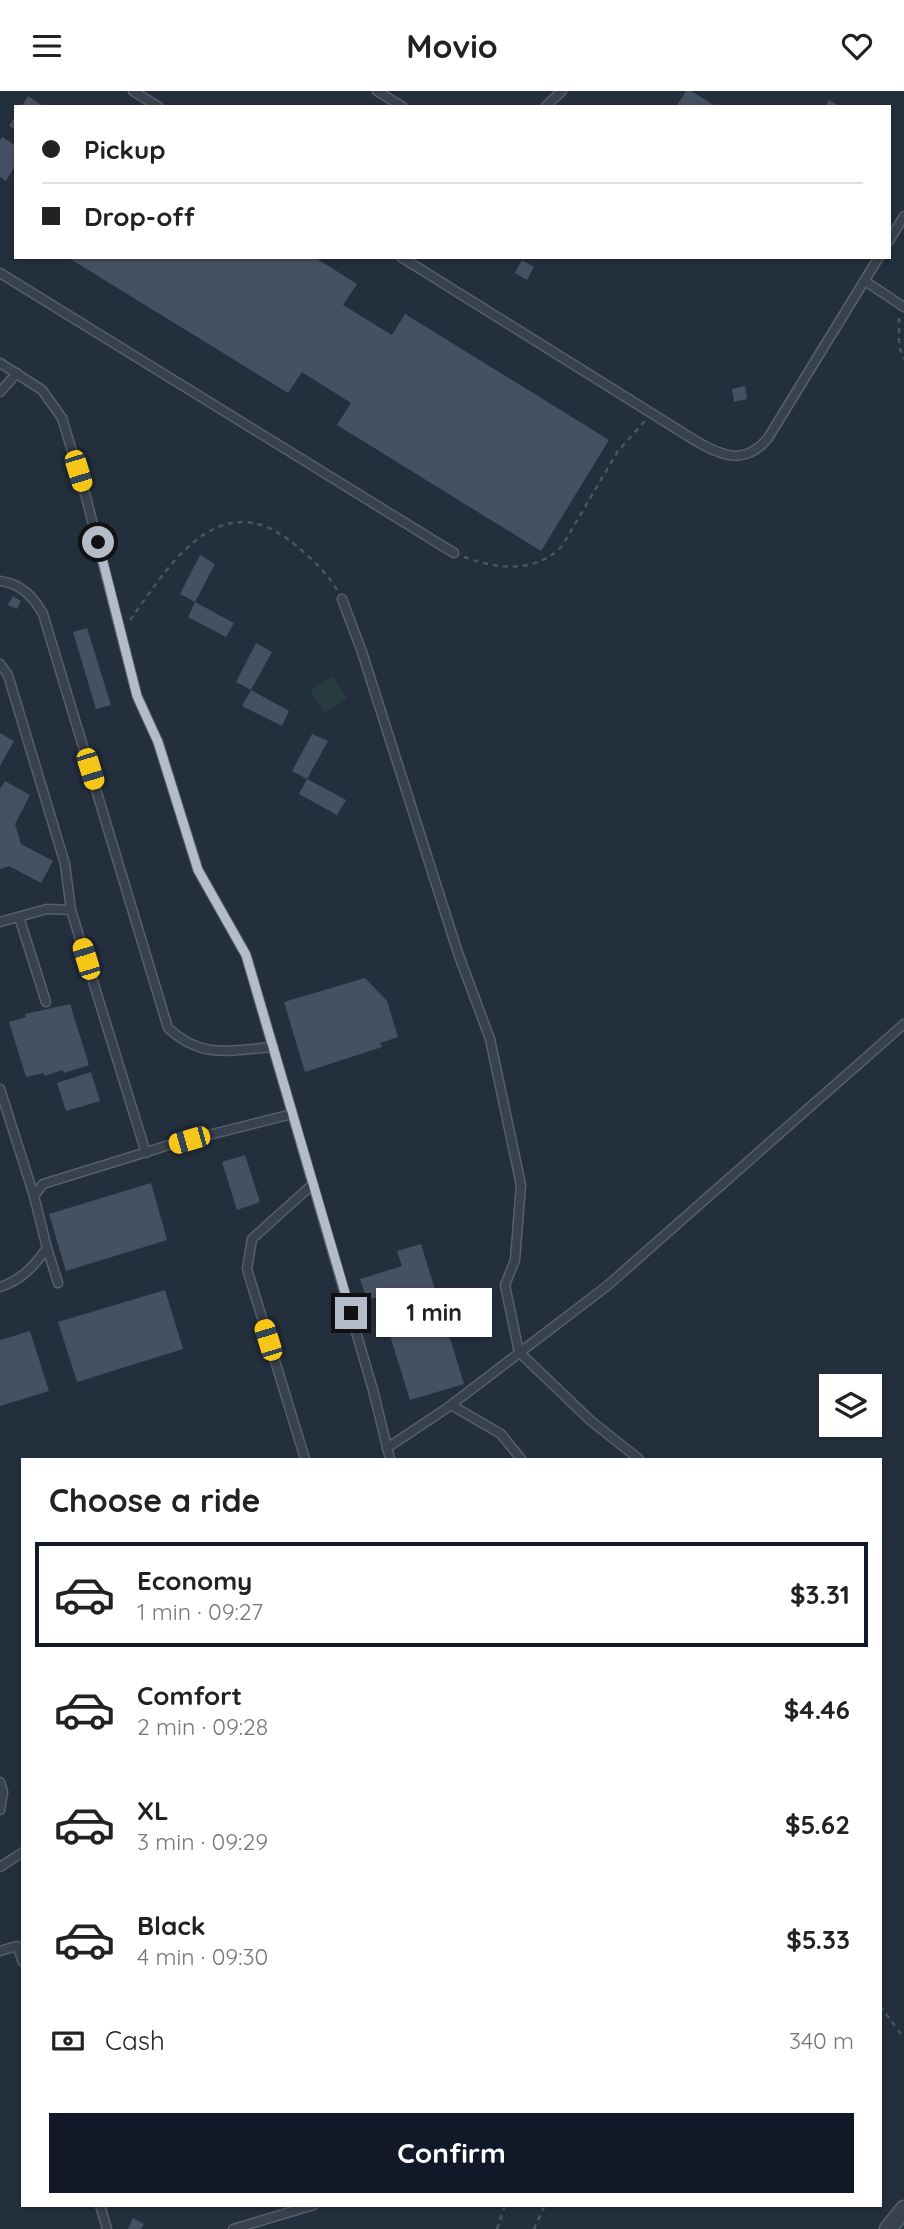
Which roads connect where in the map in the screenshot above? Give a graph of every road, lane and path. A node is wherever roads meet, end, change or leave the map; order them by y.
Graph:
1 (134, 91) edge
2 (377, 91) edge
3 (562, 91) edge
4 (156, 105) edge
5 (399, 105) edge
6 (547, 105) edge
7 (904, 216) edge
8 (891, 238) edge
9 (404, 259) edge
10 (878, 259) edge
11 (0, 273) edge
12 (865, 281) junction
13 (902, 305) edge
14 (904, 359) edge
15 (0, 363) edge
16 (17, 373) junction
17 (0, 392) edge
18 (652, 414) junction
19 (454, 553) joint
20 (0, 581) edge
21 (342, 599) joint
22 (121, 631) junction
23 (0, 664) edge
24 (71, 911) junction
25 (19, 917) junction
26 (0, 922) edge
27 (46, 1002) dead end
28 (904, 1024) edge
29 (273, 1047) junction
30 (0, 1089) edge
31 (292, 1114) junction
32 (146, 1153) junction
33 (313, 1184) junction
34 (34, 1196) junction
35 (47, 1248) junction
36 (58, 1283) dead end
37 (0, 1287) edge
38 (519, 1352) junction
39 (452, 1405) junction
40 (387, 1448) junction
41 (305, 1458) edge
42 (390, 1458) edge
43 (520, 1458) edge
44 (638, 1458) edge
45 (0, 1782) edge
46 (0, 1810) edge
47 (21, 1853) edge
48 (0, 1867) edge
49 (0, 1951) edge
50 (21, 1957) edge
51 (882, 2009) edge
52 (904, 2038) edge
53 (101, 2207) edge
54 (307, 2207) edge
55 (504, 2207) edge
56 (544, 2207) edge
57 (904, 2210) edge
58 (107, 2229) edge
59 (233, 2229) edge
60 (497, 2229) edge
61 (534, 2229) edge
62 (888, 2229) edge

1 - 4 lane
2 - 5 lane
3 - 6 lane
7 - 8 lane
9 - 18 lane
10 - 12 lane
11 - 19 lane
12 - 13 lane
12 - 18 lane
13 - 14 path
15 - 16 lane
16 - 17 lane
16 - 22 lane
18 - 19 path
20 - 29 lane
21 - 22 path
21 - 38 lane
22 - 29 lane
23 - 24 lane
24 - 25 lane
24 - 32 lane
25 - 26 lane
25 - 27 lane
28 - 38 lane
29 - 31 lane
30 - 34 lane
31 - 32 lane
31 - 33 lane
32 - 34 lane
33 - 40 lane
33 - 41 lane
34 - 35 lane
35 - 36 lane
35 - 37 lane
38 - 39 lane
38 - 44 lane
39 - 40 lane
39 - 43 lane
40 - 42 lane
45 - 46 lane
47 - 48 lane
49 - 50 lane
51 - 52 path
53 - 58 lane
54 - 59 lane
55 - 60 path
56 - 61 path
57 - 62 street

